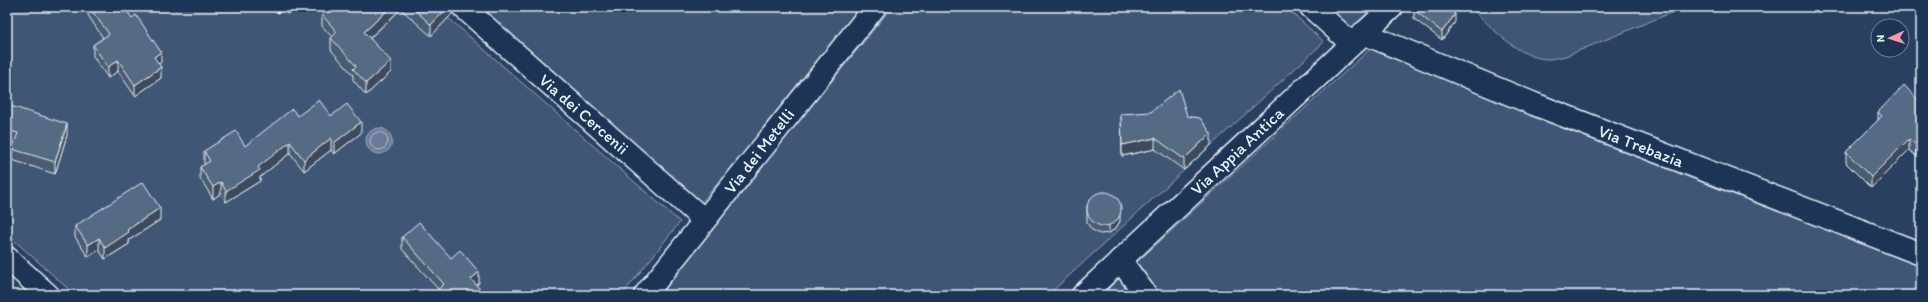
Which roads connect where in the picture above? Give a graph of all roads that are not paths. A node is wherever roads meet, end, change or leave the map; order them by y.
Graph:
1 (463, 7) edge
2 (875, 7) edge
3 (1311, 7) edge
4 (1392, 7) edge
5 (1358, 39) junction
6 (704, 220) junction
7 (1921, 254) edge
8 (7, 258) edge
9 (1120, 260) junction
10 (48, 295) edge
11 (645, 295) edge
12 (1083, 295) edge
13 (1146, 295) edge

1 - 6 street, Via dei Cercenii
2 - 6 street, Via dei Metelli
3 - 5 street, Via Trebazia
4 - 5 street, Via Appia Antica
5 - 7 street, Via Trebazia
5 - 9 street, Via Appia Antica
6 - 11 street, Via dei Metelli
8 - 10 street
9 - 12 street, Via Appia Antica
9 - 13 street

